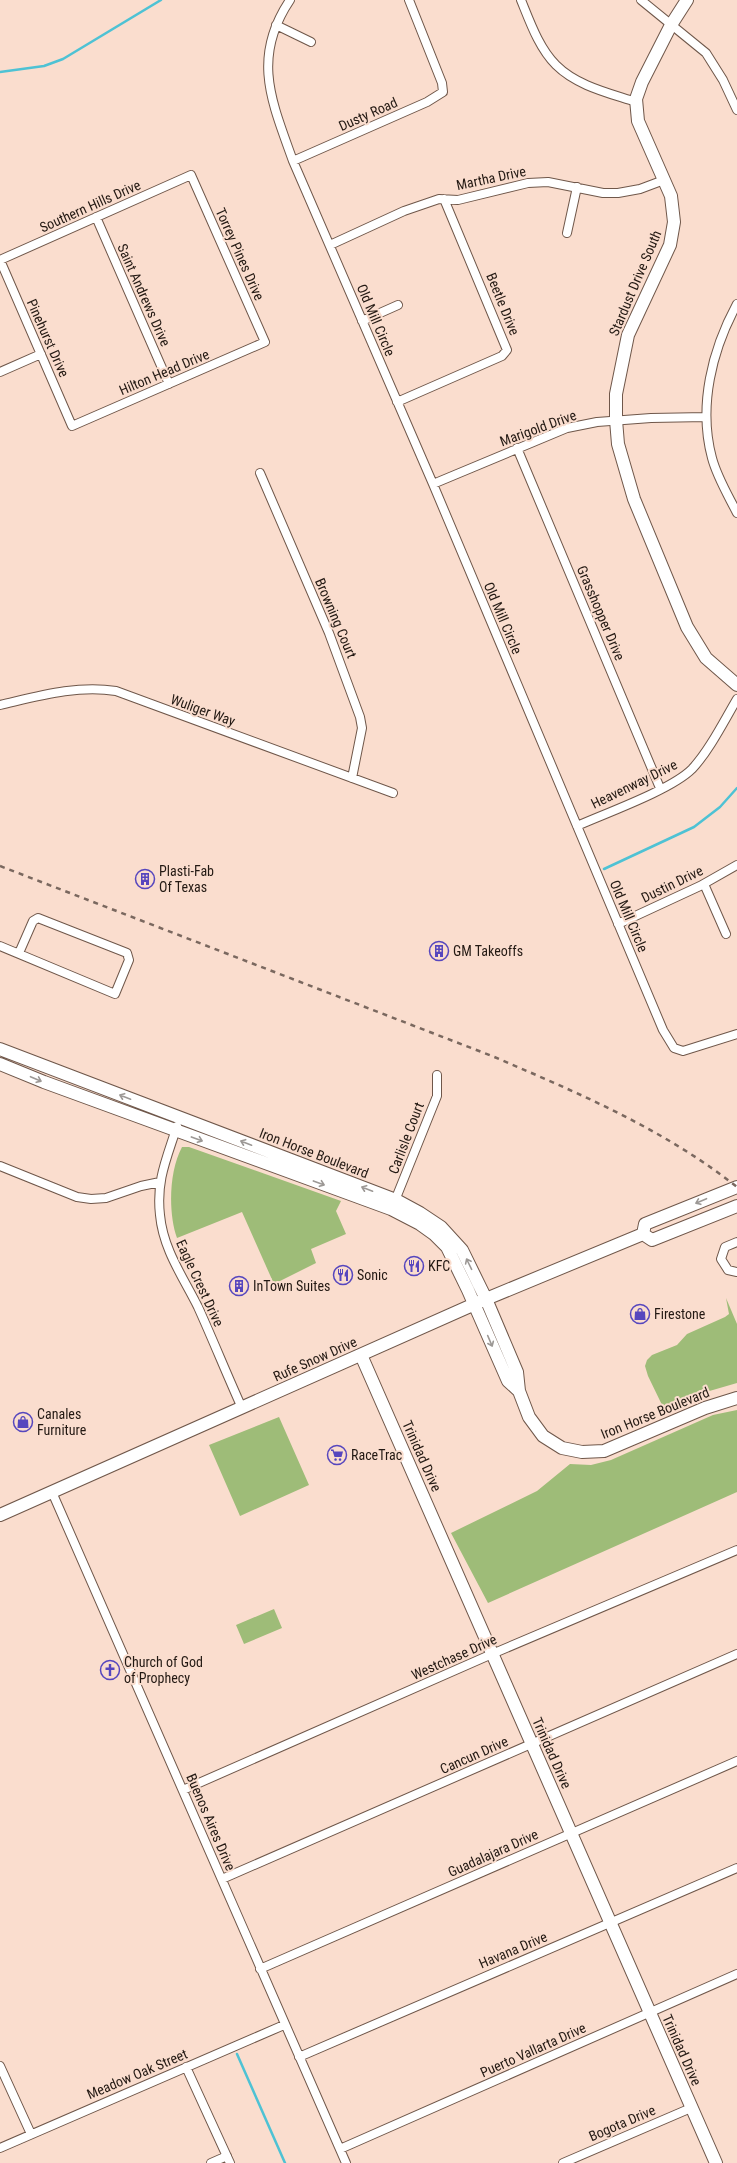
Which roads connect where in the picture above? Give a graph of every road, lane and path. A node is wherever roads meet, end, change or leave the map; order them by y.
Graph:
1 (290, 0) edge
2 (409, 0) edge
3 (521, 0) edge
4 (641, 0) edge
5 (687, 0) edge
6 (276, 25) junction
7 (671, 25) junction
8 (311, 42) dead end
9 (636, 102) junction
10 (737, 110) edge
11 (293, 161) junction
12 (191, 175) joint
13 (664, 180) junction
14 (577, 187) junction
15 (444, 199) junction
16 (96, 217) junction
17 (567, 233) dead end
18 (330, 245) junction
19 (0, 260) edge
20 (737, 304) edge
21 (398, 305) dead end
22 (362, 321) junction
23 (265, 342) joint
24 (41, 354) junction
25 (0, 372) edge
26 (169, 384) junction
27 (397, 402) junction
28 (706, 417) junction
29 (616, 420) junction
30 (72, 426) joint
31 (517, 448) junction
32 (260, 473) dead end
33 (433, 484) junction
34 (737, 513) edge
35 (737, 685) edge
36 (737, 699) edge
37 (0, 704) edge
38 (352, 778) junction
39 (660, 788) junction
40 (393, 793) dead end
41 (576, 826) junction
42 (737, 865) edge
43 (704, 884) junction
44 (618, 924) junction
45 (726, 934) dead end
46 (0, 946) edge
47 (19, 954) junction
48 (737, 1034) edge
49 (0, 1049) edge
50 (0, 1064) edge
51 (437, 1075) dead end
52 (180, 1117) junction
53 (175, 1131) junction
54 (0, 1166) edge
55 (160, 1182) junction
56 (737, 1186) edge
57 (394, 1205) junction
58 (737, 1206) edge
59 (643, 1234) junction
60 (737, 1242) edge
61 (737, 1272) edge
62 (486, 1299) junction
63 (475, 1305) junction
64 (361, 1355) junction
65 (519, 1391) junction
66 (737, 1398) edge
67 (242, 1408) junction
68 (52, 1492) junction
69 (0, 1515) edge
70 (737, 1550) edge
71 (492, 1654) junction
72 (737, 1654) edge
73 (532, 1744) junction
74 (737, 1761) edge
75 (183, 1790) junction
76 (571, 1834) junction
77 (737, 1868) edge
78 (222, 1879) junction
79 (610, 1922) junction
80 (260, 1969) junction
81 (737, 1974) edge
82 (650, 2013) junction
83 (284, 2025) junction
84 (298, 2057) junction
85 (0, 2066) edge
86 (186, 2067) junction
87 (691, 2108) junction
88 (31, 2134) junction
89 (0, 2148) edge
90 (340, 2149) junction
91 (229, 2160) edge
92 (211, 2163) edge
93 (346, 2163) edge
94 (563, 2163) edge
95 (716, 2163) edge

1 - 6 street, Old Mill Circle
2 - 11 street, Dusty Road
3 - 9 street
4 - 7 street
5 - 7 street, Stardust Drive South
6 - 8 street
6 - 11 street, Old Mill Circle
7 - 9 street, Stardust Drive South
7 - 10 street
9 - 13 street, Stardust Drive South
11 - 18 street, Old Mill Circle
12 - 16 street, Southern Hills Drive
12 - 23 street, Torrey Pines Drive
13 - 14 street, Martha Drive
13 - 29 street, Stardust Drive South
14 - 15 street, Martha Drive
14 - 17 street
15 - 18 street, Martha Drive
15 - 27 street, Beetle Drive
16 - 19 street, Southern Hills Drive
16 - 26 street, Saint Andrews Drive
18 - 22 street, Old Mill Circle
19 - 24 street, Pinehurst Drive
20 - 28 street
21 - 22 street
22 - 27 street, Old Mill Circle
23 - 26 street, Hilton Head Drive
24 - 25 street
24 - 30 street, Pinehurst Drive
26 - 30 street, Hilton Head Drive
27 - 33 street, Old Mill Circle
28 - 29 street, Marigold Drive
28 - 34 street
29 - 31 street, Marigold Drive
29 - 35 street, Stardust Drive South
31 - 33 street, Marigold Drive
31 - 39 street, Grasshopper Drive
32 - 38 street, Browning Court
33 - 41 street, Old Mill Circle
36 - 39 street, Heavenway Drive
37 - 38 street, Wuliger Way
38 - 40 street, Wuliger Way
39 - 41 street, Heavenway Drive
41 - 44 street, Old Mill Circle
42 - 43 street, Dustin Drive
43 - 44 street, Dustin Drive
43 - 45 street
44 - 48 street, Old Mill Circle
46 - 47 street
47 - 47 street
52 -> 49 street, Iron Horse Boulevard
50 -> 53 street, Iron Horse Boulevard
51 - 57 street, Carlisle Court
52 - 53 street, Eagle Crest Drive
57 -> 52 street, Iron Horse Boulevard
53 - 55 street, Eagle Crest Drive
53 -> 57 street, Iron Horse Boulevard
54 - 55 street
55 - 67 street, Eagle Crest Drive
56 -> 59 street, Rufe Snow Drive
62 -> 57 street, Iron Horse Boulevard
57 - 63 street, Iron Horse Boulevard
58 - 59 street
59 - 62 street, Rufe Snow Drive
60 - 61 street
62 - 63 street, Rufe Snow Drive
62 - 65 street, Iron Horse Boulevard
63 - 64 street, Rufe Snow Drive
63 -> 65 street, Iron Horse Boulevard
64 - 67 street, Rufe Snow Drive
64 - 71 street, Trinidad Drive
65 - 66 street, Iron Horse Boulevard
67 - 68 street, Rufe Snow Drive
68 - 69 street, Rufe Snow Drive
68 - 75 street, Buenos Aires Drive
70 - 71 street, Westchase Drive
71 - 73 street, Trinidad Drive
71 - 75 street, Westchase Drive
72 - 73 street, Cancun Drive
73 - 76 street, Trinidad Drive
73 - 78 street, Cancun Drive
74 - 76 street, Guadalajara Drive
75 - 78 street, Buenos Aires Drive
76 - 79 street, Trinidad Drive
76 - 80 street, Guadalajara Drive
77 - 79 street, Havana Drive
78 - 80 street, Buenos Aires Drive
79 - 82 street, Trinidad Drive
79 - 84 street, Havana Drive
80 - 83 street, Buenos Aires Drive
81 - 82 street, Puerto Vallarta Drive
82 - 87 street, Trinidad Drive
82 - 90 street, Puerto Vallarta Drive
83 - 84 street, Buenos Aires Drive
83 - 86 street, Meadow Oak Street
84 - 90 street, Buenos Aires Drive
85 - 88 street
86 - 88 street, Meadow Oak Street
86 - 91 street
87 - 94 street, Bogota Drive
87 - 95 street, Trinidad Drive
88 - 89 street, Meadow Oak Street
90 - 93 street, Buenos Aires Drive
91 - 92 street

